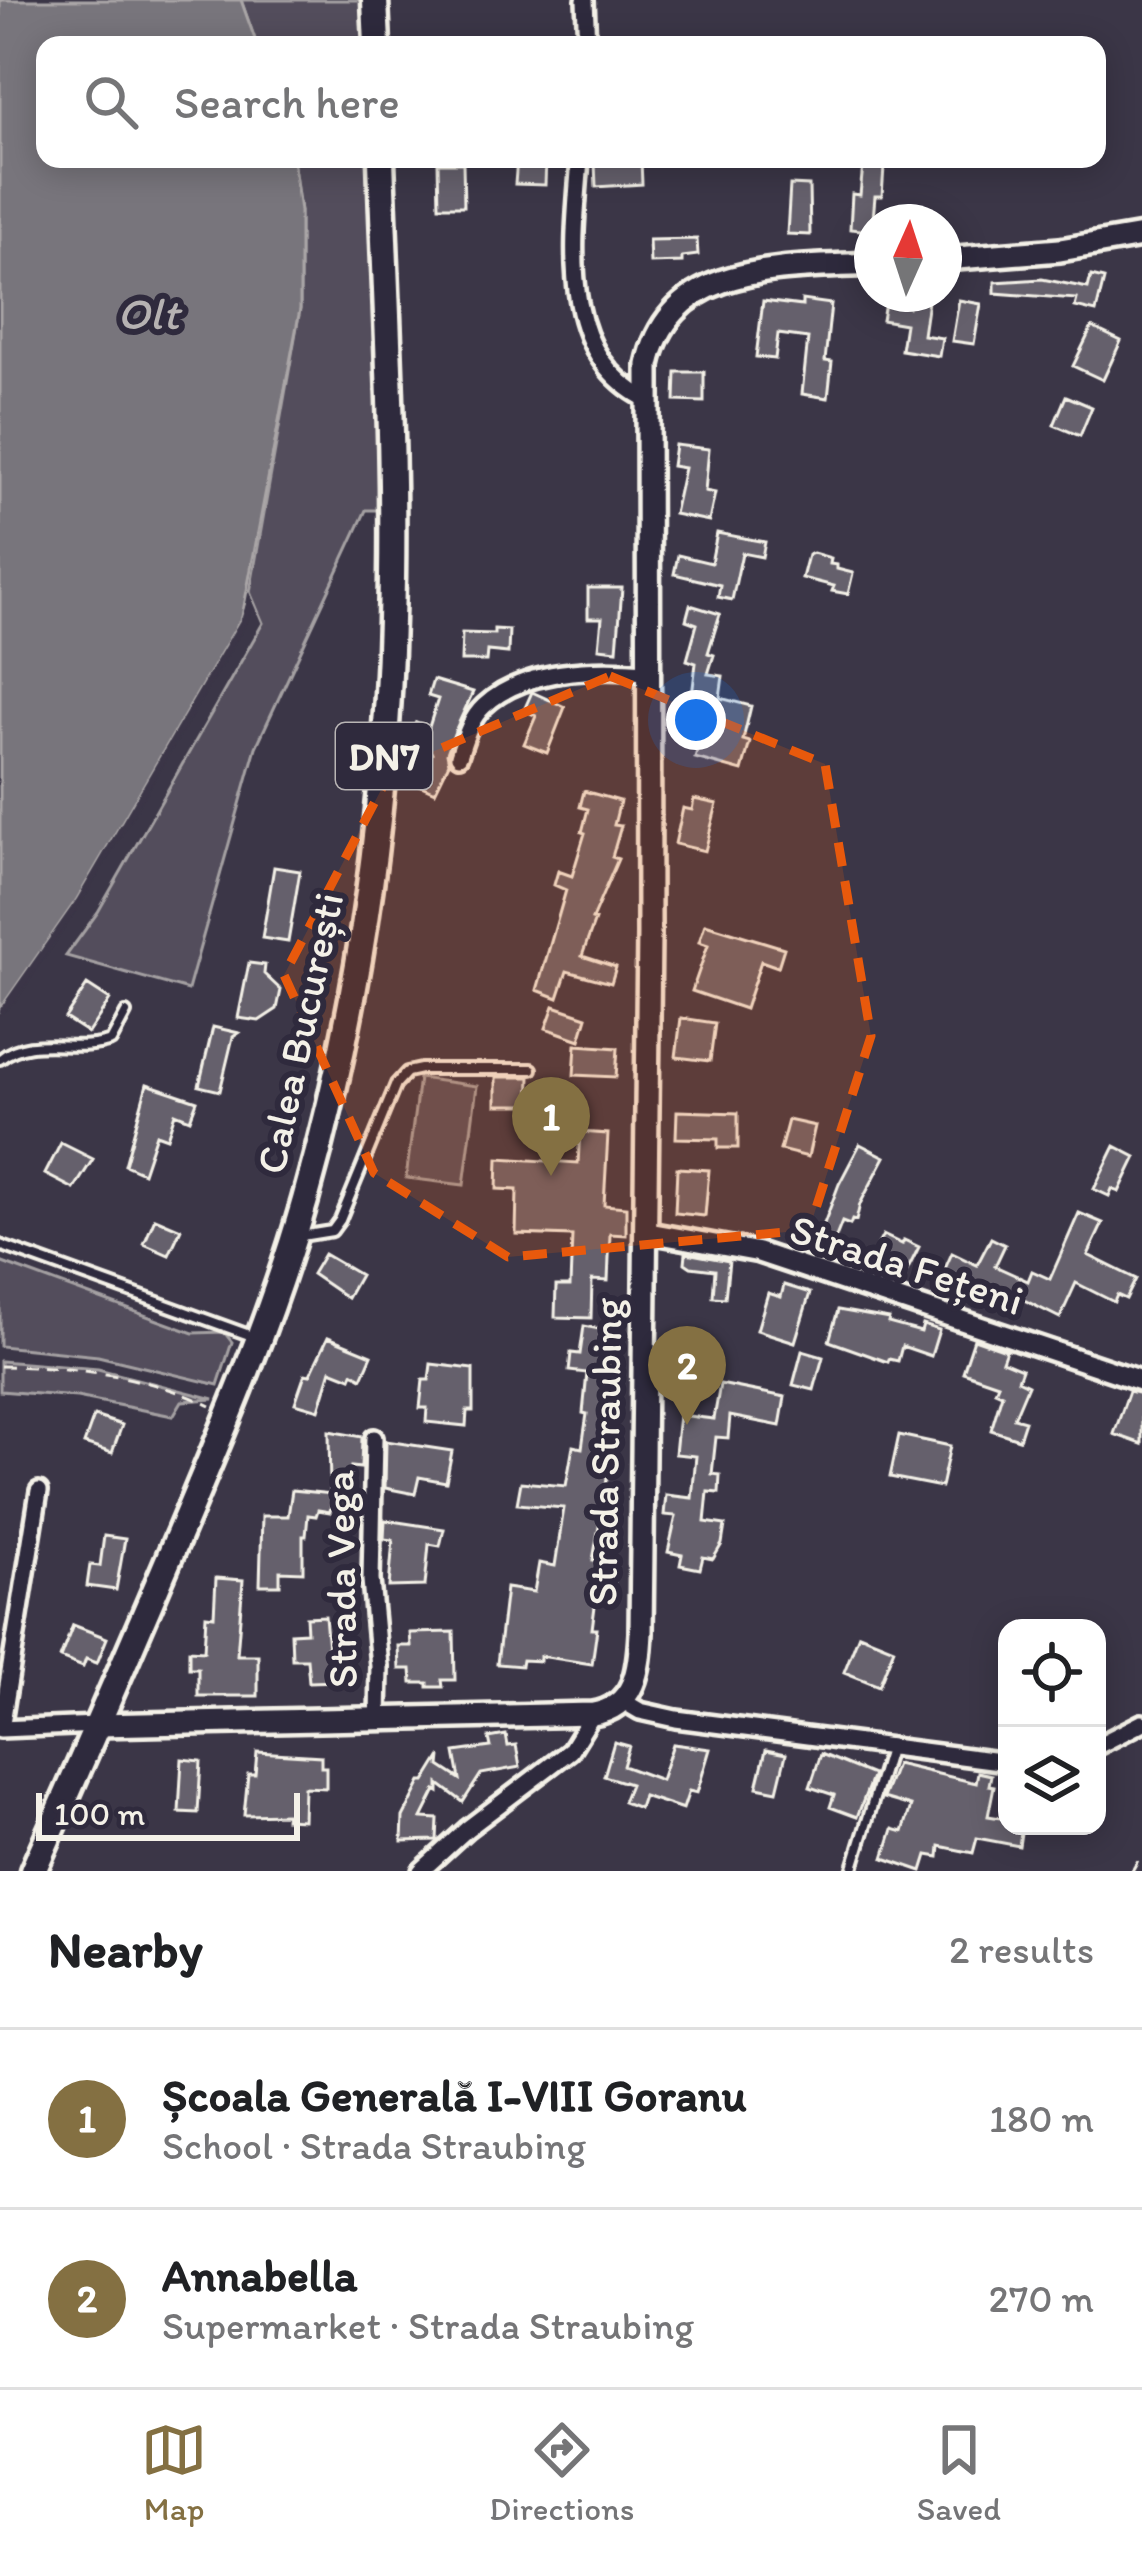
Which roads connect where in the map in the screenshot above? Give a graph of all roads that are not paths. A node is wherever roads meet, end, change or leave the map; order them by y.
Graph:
1 (375, 0) edge
2 (585, 0) edge
3 (377, 36) edge
4 (587, 36) edge
5 (381, 168) edge
6 (579, 168) edge
7 (1142, 236) edge
8 (962, 258) edge
9 (854, 265) edge
10 (646, 398) junction
11 (647, 672) junction
12 (459, 756) dead end
13 (126, 1013) dead end
14 (0, 1060) edge
15 (532, 1069) dead end
16 (646, 1232) junction
17 (293, 1236) junction
18 (0, 1245) edge
19 (258, 1338) junction
20 (1142, 1381) edge
21 (374, 1438) dead end
22 (39, 1491) dead end
23 (623, 1701) junction
24 (593, 1714) junction
25 (378, 1719) junction
26 (1142, 1723) edge
27 (98, 1725) junction
28 (1, 1730) edge
29 (1106, 1741) edge
30 (890, 1746) junction
31 (998, 1761) edge
32 (33, 1871) edge
33 (421, 1871) edge
34 (852, 1871) edge

1 - 3 highway
2 - 4 street
5 - 17 highway, Calea București / DN7
6 - 10 street
7 - 8 main road
9 - 10 main road, Strada Straubing
10 - 11 main road, Strada Straubing
11 - 12 street
11 - 16 main road, Strada Straubing
13 - 14 lane
15 - 17 lane
16 - 20 street, Strada Fețeni
16 - 23 main road, Strada Straubing
17 - 19 highway, Calea București / DN7
18 - 19 lane
19 - 27 highway, Calea București / DN7
21 - 25 street, Strada Vega
22 - 28 street
23 - 24 main road
23 - 30 street
24 - 25 main road
24 - 33 street
25 - 27 main road
26 - 29 street
27 - 28 street
27 - 32 highway, Calea București / DN7
30 - 31 street
30 - 34 lane

